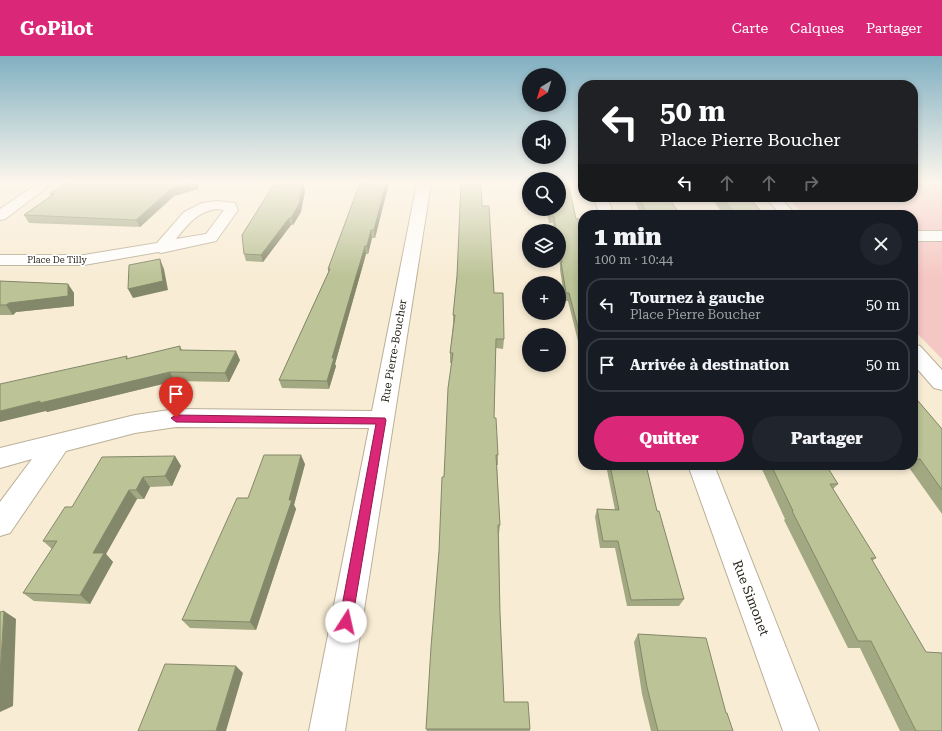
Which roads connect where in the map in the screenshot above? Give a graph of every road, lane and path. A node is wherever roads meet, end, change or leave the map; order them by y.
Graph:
1 (418, 214) edge
2 (918, 236) edge
3 (942, 236) edge
4 (161, 248) dead end
5 (0, 260) edge
6 (918, 357) edge
7 (942, 383) edge
8 (381, 420) junction
9 (58, 443) junction
10 (0, 458) edge
11 (703, 470) edge
12 (0, 524) edge
13 (327, 731) edge
14 (801, 731) edge

1 - 8 street, Rue Pierre-Boucher
2 - 3 street
4 - 5 street, Place De Tilly
6 - 7 street
8 - 9 street
8 - 13 street, Rue Pierre-Boucher
9 - 10 street
9 - 12 street
11 - 14 street, Rue Simonet

